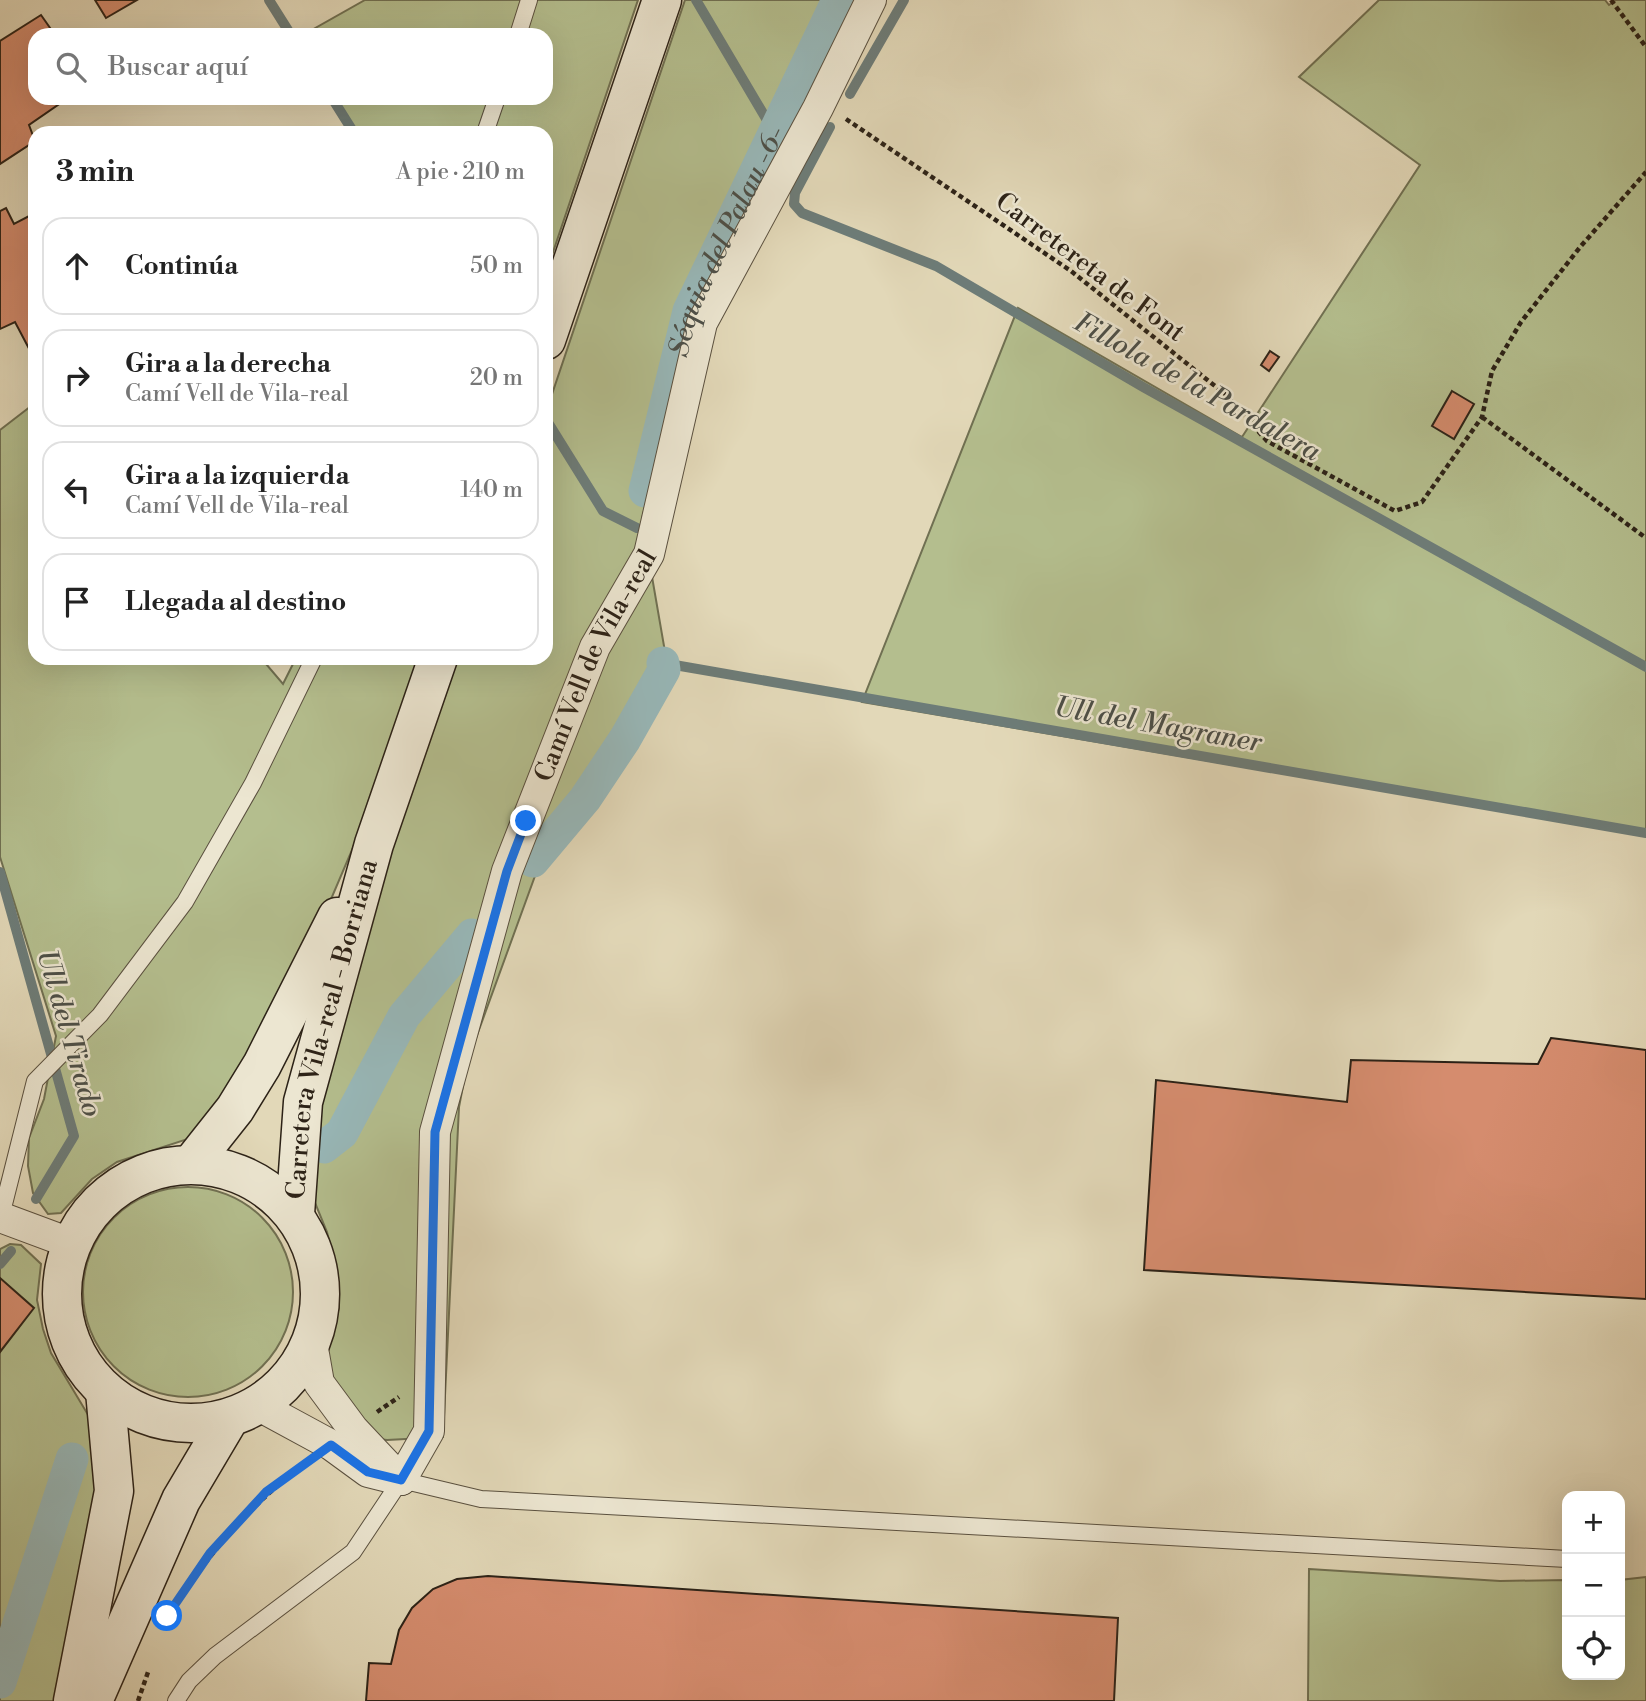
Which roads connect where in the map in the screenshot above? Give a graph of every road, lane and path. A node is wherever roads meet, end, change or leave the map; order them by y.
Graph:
1 (529, 0) edge
2 (662, 0) edge
3 (871, 0) edge
4 (1611, 0) edge
5 (519, 28) edge
6 (1646, 47) edge
7 (495, 105) edge
8 (818, 108) junction
9 (487, 126) edge
10 (1646, 172) edge
11 (553, 319) edge
12 (1482, 417) junction
13 (1646, 538) edge
14 (311, 665) edge
15 (436, 665) edge
16 (374, 844) junction
17 (193, 1163) junction
18 (295, 1214) junction
19 (0, 1217) edge
20 (70, 1243) junction
21 (311, 1337) junction
22 (105, 1391) junction
23 (397, 1397) dead end
24 (244, 1413) junction
25 (342, 1437) junction
26 (401, 1480) junction
27 (1562, 1559) edge
28 (174, 1605) dead end
29 (150, 1664) dead end
30 (73, 1701) edge
31 (93, 1701) edge
32 (138, 1701) edge
33 (176, 1701) edge

1 - 5 lane
2 - 11 main road
3 - 8 street, Camí Vell de Vila-real
4 - 6 path
7 - 9 lane
8 - 12 path, Carretereta de Font
8 - 26 street, Camí Vell de Vila-real
10 - 12 path
12 - 13 path
14 - 19 lane
15 - 16 main road, Carretera Vila-real - Borriana
16 - 17 main road, Carretera Vila-real - Borriana
16 - 18 main road, Carretera Vila-real - Borriana
17 - 18 main road
17 - 20 main road
18 - 21 main road
19 - 20 street
20 - 22 main road
21 - 24 main road
21 - 25 street
22 - 24 main road
22 - 30 main road
23 - 25 path
24 - 25 street
24 - 31 main road
25 - 26 street
25 - 28 path
26 - 27 lane
26 - 33 lane
29 - 32 path

